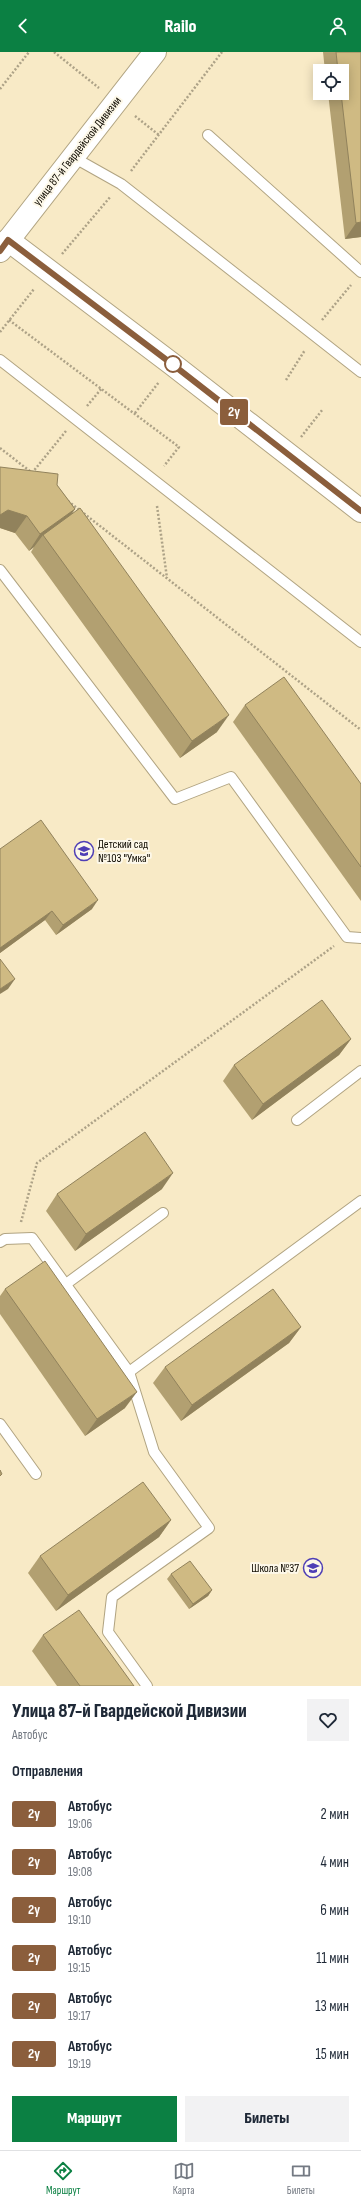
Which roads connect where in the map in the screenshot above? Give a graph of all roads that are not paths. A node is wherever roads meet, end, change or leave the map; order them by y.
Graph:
1 (155, 52) edge
2 (208, 135) dead end
3 (73, 157) junction
4 (4, 245) edge
5 (361, 272) edge
6 (0, 360) edge
7 (360, 369) edge
8 (361, 511) edge
9 (0, 570) edge
10 (361, 642) edge
11 (361, 938) edge
12 (361, 1071) edge
13 (296, 1120) dead end
14 (361, 1201) edge
15 (162, 1213) dead end
16 (0, 1242) edge
17 (66, 1284) junction
18 (129, 1372) junction
19 (0, 1424) edge
20 (36, 1474) dead end
21 (147, 1686) edge

1 - 3 street, улица 87-й Гвардейской Дивизии
2 - 5 lane
3 - 4 street, улица 87-й Гвардейской Дивизии
3 - 7 lane
4 - 8 street
6 - 10 lane
9 - 11 lane
12 - 13 lane
14 - 18 lane
15 - 17 lane
16 - 17 lane
17 - 18 lane
18 - 21 lane
19 - 20 lane

